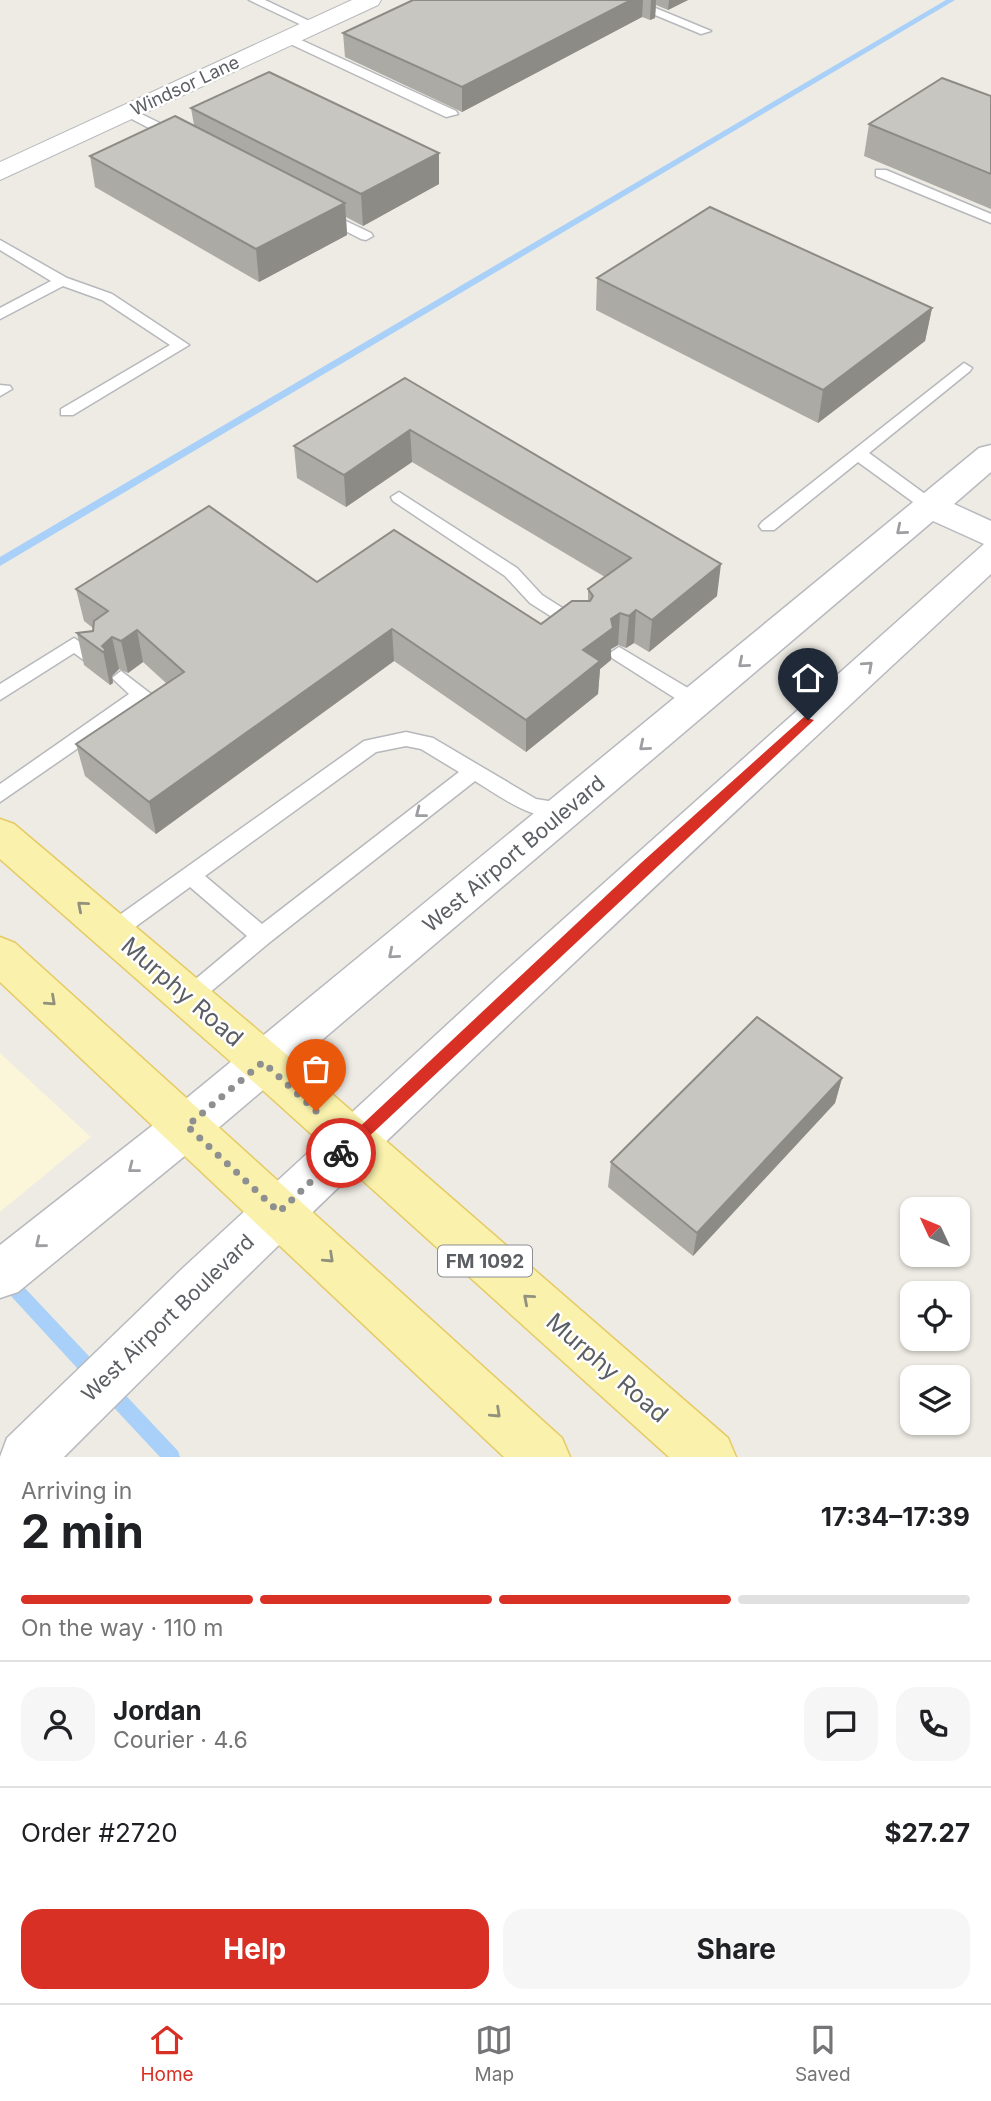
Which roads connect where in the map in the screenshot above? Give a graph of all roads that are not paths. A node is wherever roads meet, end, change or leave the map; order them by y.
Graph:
1 (255, 0) edge
2 (370, 0) edge
3 (625, 0) edge
4 (314, 26) junction
5 (705, 31) dead end
6 (288, 38) junction
7 (129, 112) junction
8 (451, 114) dead end
9 (188, 143) edge
10 (0, 172) edge
11 (881, 173) dead end
12 (307, 205) edge
13 (991, 219) edge
14 (366, 236) dead end
15 (0, 244) edge
16 (62, 281) junction
17 (0, 314) edge
18 (964, 368) dead end
19 (67, 412) dead end
20 (859, 454) junction
21 (991, 455) edge
22 (399, 497) dead end
23 (930, 506) junction
24 (768, 526) dead end
25 (991, 535) edge
26 (991, 554) edge
27 (580, 628) edge
28 (620, 653) dead end
29 (92, 656) edge
30 (121, 678) dead end
31 (0, 693) edge
32 (696, 702) junction
33 (474, 771) junction
34 (0, 794) edge
35 (567, 810) junction
36 (0, 835) edge
37 (190, 875) junction
38 (112, 932) junction
39 (262, 936) junction
40 (0, 955) edge
41 (188, 998) junction
42 (263, 1062) junction
43 (187, 1126) junction
44 (351, 1143) junction
45 (279, 1212) junction
46 (0, 1275) edge
47 (31, 1452) edge
48 (543, 1457) edge
49 (709, 1457) edge

1 - 4 lane
2 - 4 street, Windsor Lane
3 - 5 lane
4 - 6 street, Windsor Lane
6 - 7 street, Windsor Lane
6 - 8 lane
7 - 9 lane
7 - 10 street, Windsor Lane
11 - 13 lane
12 - 14 lane
15 - 16 lane
16 - 17 lane
16 - 19 lane
18 - 20 lane
20 - 23 lane
20 - 24 lane
21 - 23 main road, West Airport Boulevard
22 - 27 lane
23 - 25 main road
23 -> 32 main road, West Airport Boulevard
44 -> 26 main road, West Airport Boulevard
28 - 32 lane
29 - 31 lane
30 - 34 lane
32 -> 35 main road, West Airport Boulevard
33 - 35 lane
33 - 37 lane
33 -> 39 lane
35 -> 42 main road, West Airport Boulevard
38 -> 36 main road, Murphy Road / FM 1092
37 - 38 lane
37 - 39 lane
38 - 41 main road, Murphy Road / FM 1092
39 - 41 lane
40 -> 43 main road
41 - 42 main road, Murphy Road / FM 1092
42 - 43 main road, West Airport Boulevard
42 - 44 main road, Murphy Road / FM 1092
43 - 45 main road
43 -> 46 main road, West Airport Boulevard
44 - 45 main road, West Airport Boulevard
49 -> 44 main road, Murphy Road / FM 1092
45 - 47 main road, West Airport Boulevard
45 -> 48 main road

